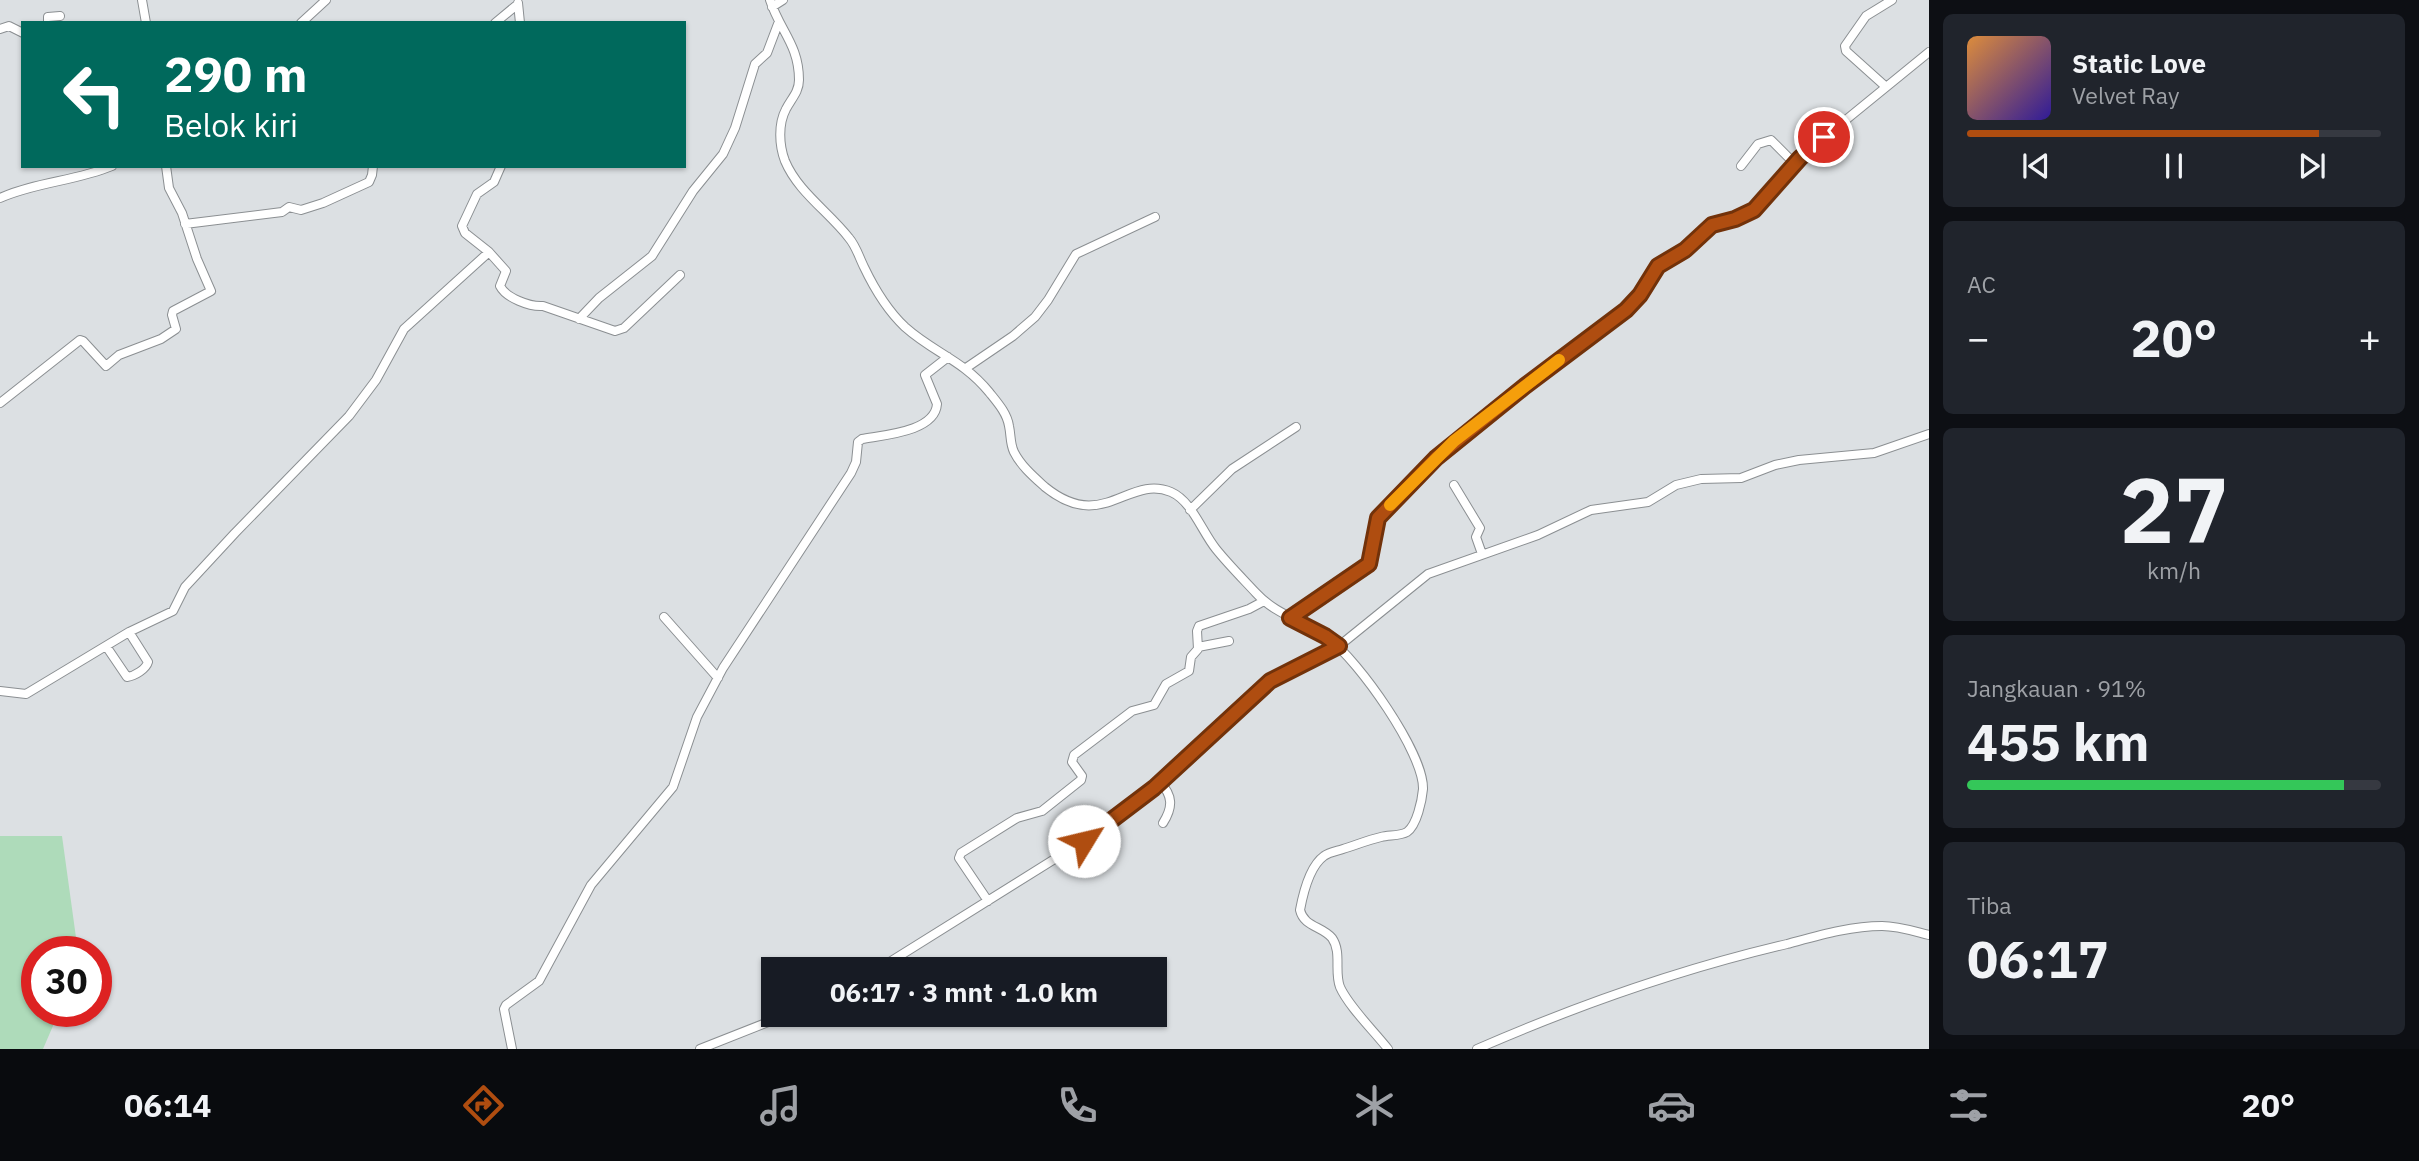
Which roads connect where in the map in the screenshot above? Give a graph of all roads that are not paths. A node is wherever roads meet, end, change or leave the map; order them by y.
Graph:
1 (142, 0) edge
2 (326, 0) edge
3 (783, 0) edge
4 (1892, 0) edge
5 (518, 2) edge
6 (771, 4) edge
7 (60, 16) dead end
8 (48, 21) edge
9 (146, 21) edge
10 (303, 21) edge
11 (497, 21) edge
12 (520, 21) edge
13 (778, 24) junction
14 (0, 29) edge
15 (21, 32) edge
16 (1929, 52) edge
17 (1885, 86) junction
18 (1795, 164) junction
19 (1741, 166) dead end
20 (108, 168) edge
21 (166, 168) edge
22 (373, 168) edge
23 (501, 168) edge
24 (0, 198) edge
25 (1155, 217) dead end
26 (186, 224) junction
27 (489, 252) junction
28 (680, 275) dead end
29 (579, 319) junction
30 (948, 356) junction
31 (966, 368) junction
32 (0, 403) edge
33 (1296, 427) dead end
34 (1929, 434) edge
35 (1454, 485) dead end
36 (1190, 510) junction
37 (1482, 554) junction
38 (1264, 601) junction
39 (664, 617) dead end
40 (1290, 618) junction
41 (129, 632) junction
42 (1229, 641) dead end
43 (106, 646) junction
44 (1339, 646) junction
45 (1198, 647) junction
46 (718, 678) junction
47 (0, 691) edge
48 (1160, 782) junction
49 (1163, 822) dead end
50 (988, 901) junction
51 (1929, 935) edge
52 (898, 957) edge
53 (761, 1025) edge
54 (512, 1049) edge
55 (700, 1049) edge
56 (1388, 1049) edge
57 (1477, 1049) edge

1 - 9 street
2 - 10 street
3 - 6 street
4 - 17 street
5 - 11 street
5 - 12 street
6 - 13 street
7 - 8 street
13 - 29 street
13 - 30 street
14 - 15 street
16 - 17 street
17 - 18 street
18 - 19 street
18 - 40 street
20 - 24 street
21 - 26 street
22 - 26 street
23 - 27 street
25 - 31 street
26 - 32 street
27 - 29 street
27 - 41 street
28 - 29 street
30 - 31 street
30 - 46 street
31 - 36 street
33 - 36 street
34 - 37 street
35 - 37 street
36 - 38 street
37 - 44 street
38 - 40 street
38 - 45 street
39 - 46 street
40 - 44 street
41 - 43 street
41 - 43 street
42 - 45 street
43 - 47 street
44 - 48 street
44 - 56 street
45 - 50 street
46 - 54 street
48 - 49 street
48 - 50 street
50 - 52 street
51 - 57 street
53 - 55 street

